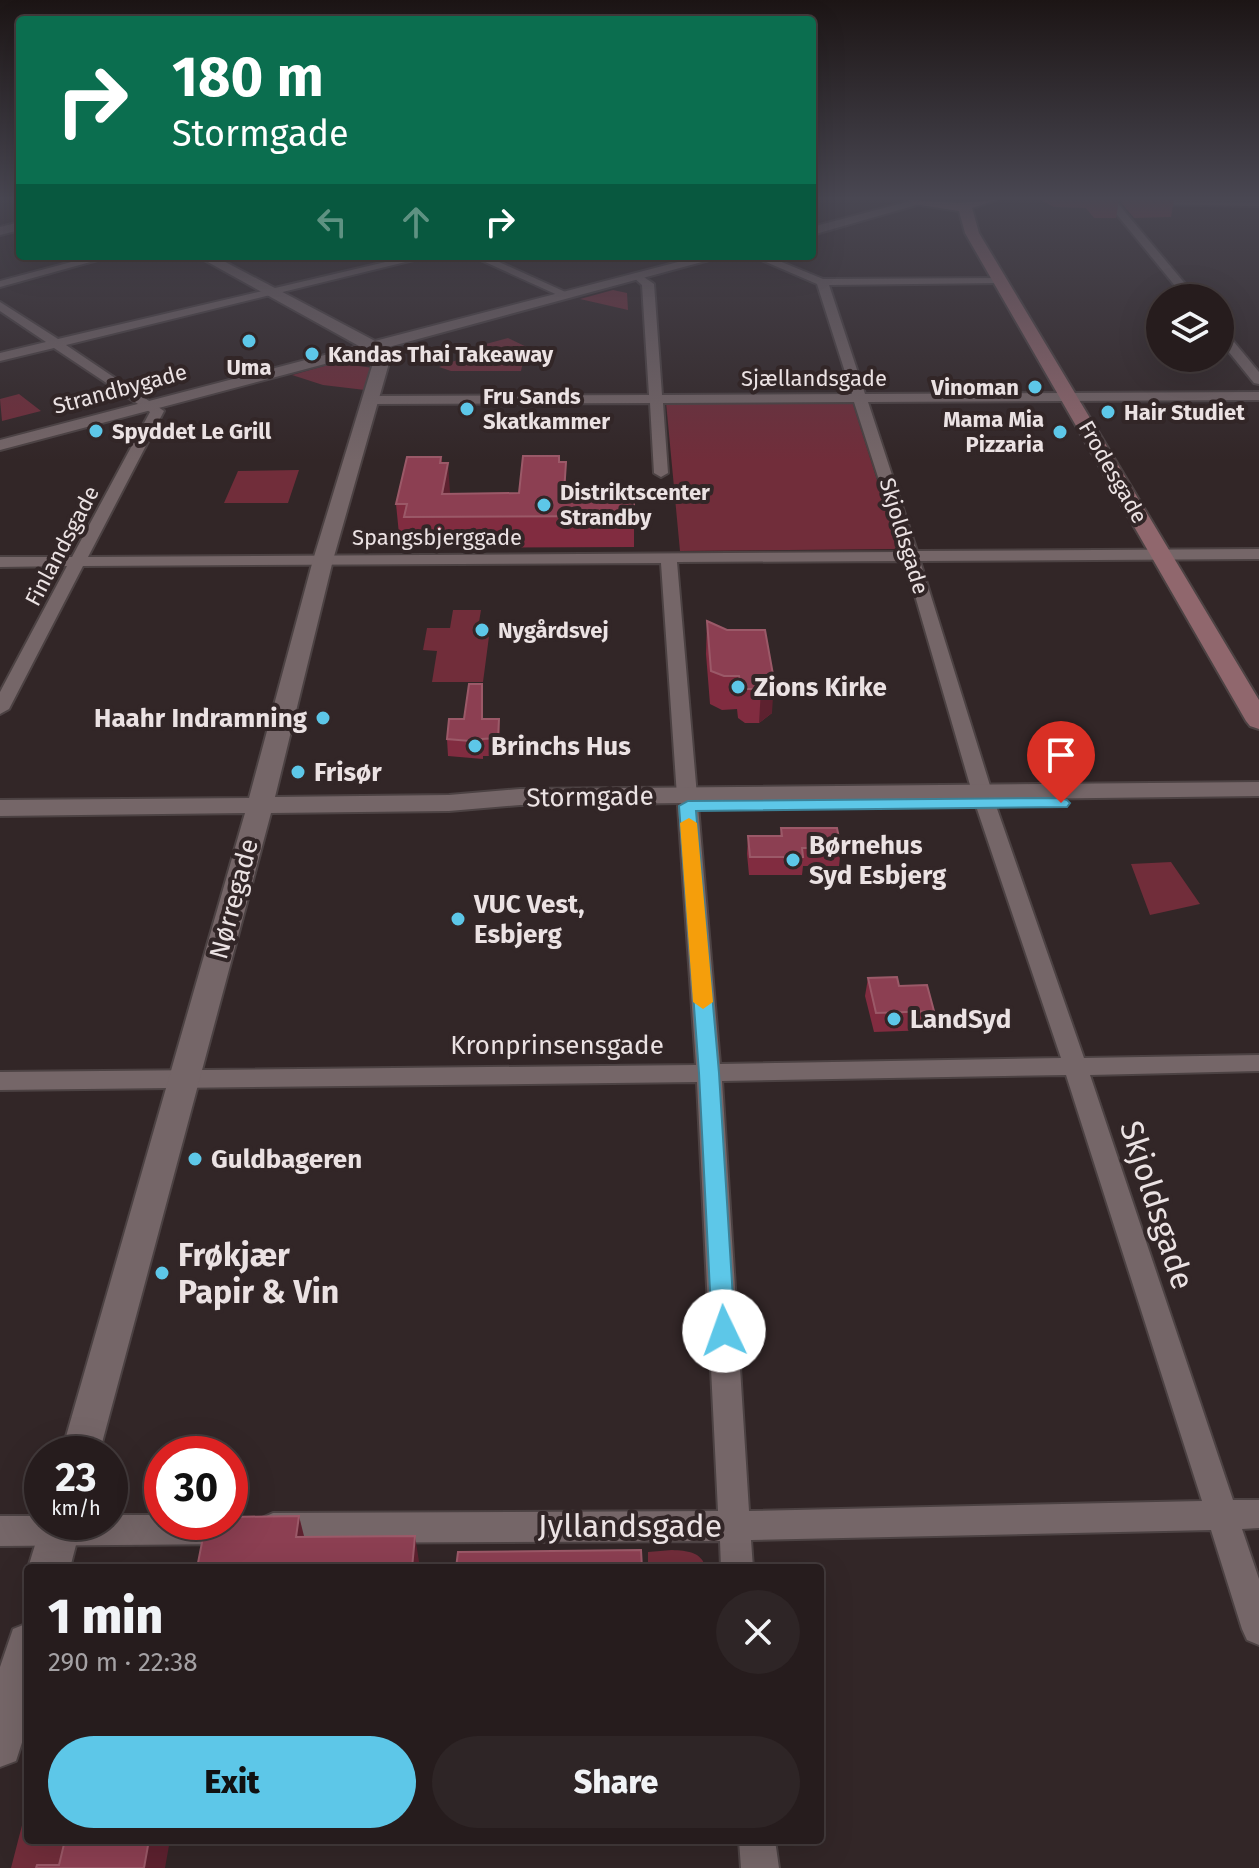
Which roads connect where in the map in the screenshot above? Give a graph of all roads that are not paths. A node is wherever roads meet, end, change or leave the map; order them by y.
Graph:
1 (260, 287) edge
2 (290, 287) edge
3 (548, 287) edge
4 (596, 287) edge
5 (648, 287) edge
6 (824, 287) edge
7 (1005, 287) edge
8 (269, 292) junction
9 (566, 295) junction
10 (0, 306) edge
11 (57, 344) junction
12 (373, 347) junction
13 (1234, 350) edge
14 (0, 357) edge
15 (1259, 380) edge
16 (1259, 396) edge
17 (1069, 397) junction
18 (655, 398) junction
19 (859, 398) junction
20 (369, 400) junction
21 (152, 405) junction
22 (0, 445) edge
23 (661, 473) dead end
24 (1259, 554) edge
25 (1162, 555) junction
26 (911, 556) junction
27 (669, 558) junction
28 (323, 560) junction
29 (0, 562) edge
30 (78, 562) junction
31 (0, 709) edge
32 (1259, 721) edge
33 (1259, 789) edge
34 (984, 798) junction
35 (687, 801) junction
36 (260, 805) junction
37 (1259, 805) edge
38 (0, 808) edge
39 (1259, 1063) edge
40 (1075, 1065) junction
41 (709, 1073) junction
42 (184, 1078) junction
43 (0, 1081) edge
44 (85, 1436) edge
45 (1222, 1514) junction
46 (1259, 1514) edge
47 (128, 1526) edge
48 (734, 1526) junction
49 (24, 1529) edge
50 (0, 1531) edge
51 (57, 1540) edge
52 (50, 1564) edge
53 (737, 1564) edge
54 (1259, 1629) edge
55 (24, 1658) edge
56 (0, 1745) edge
57 (757, 1844) edge
58 (760, 1868) edge

1 - 8 street
2 - 8 street
3 - 9 street
4 - 9 street, Strandbygade
5 - 18 street
6 - 19 street, Skjoldsgade
7 - 17 main road, Frodesgade
8 - 11 street
8 - 12 street
9 - 12 street, Strandbygade
10 - 11 street
11 - 14 street
11 - 21 street
12 - 20 street, Nørregade
12 - 21 street, Strandbygade
13 - 15 street
16 - 17 street, Sjællandsgade
17 - 19 street, Sjællandsgade
17 - 25 main road, Frodesgade
18 - 19 street, Sjællandsgade
18 - 20 street, Sjællandsgade
18 - 23 street
19 - 26 street, Skjoldsgade
20 - 28 street, Nørregade
21 - 22 street, Strandbygade
21 - 30 street, Finlandsgade
24 - 25 street, Spangsbjerggade
25 - 26 street, Spangsbjerggade
25 - 32 main road, Frodesgade
26 - 27 street, Spangsbjerggade
26 - 34 street, Skjoldsgade
27 - 28 street, Spangsbjerggade
27 - 35 street
28 - 30 street, Spangsbjerggade
28 - 36 street, Nørregade
29 - 30 street, Spangsbjerggade
30 - 31 street, Finlandsgade
33 - 34 street, Stormgade
34 - 35 street, Stormgade
34 - 37 street, Stormgade
34 - 40 street, Skjoldsgade
35 - 36 street, Stormgade
35 - 41 street
36 - 38 street, Stormgade
36 - 42 street, Nørregade
39 - 40 street, Kronprinsensgade
40 - 41 street, Kronprinsensgade
40 - 45 street, Skjoldsgade
41 - 42 street, Kronprinsensgade
41 - 48 street
42 - 43 street, Kronprinsensgade
42 - 44 street, Nørregade
45 - 46 street, Jyllandsgade
45 - 48 street, Jyllandsgade
45 - 54 street, Skjoldsgade
47 - 48 street, Jyllandsgade
48 - 53 street
49 - 50 street, Jyllandsgade
51 - 52 street
55 - 56 street
57 - 58 street

